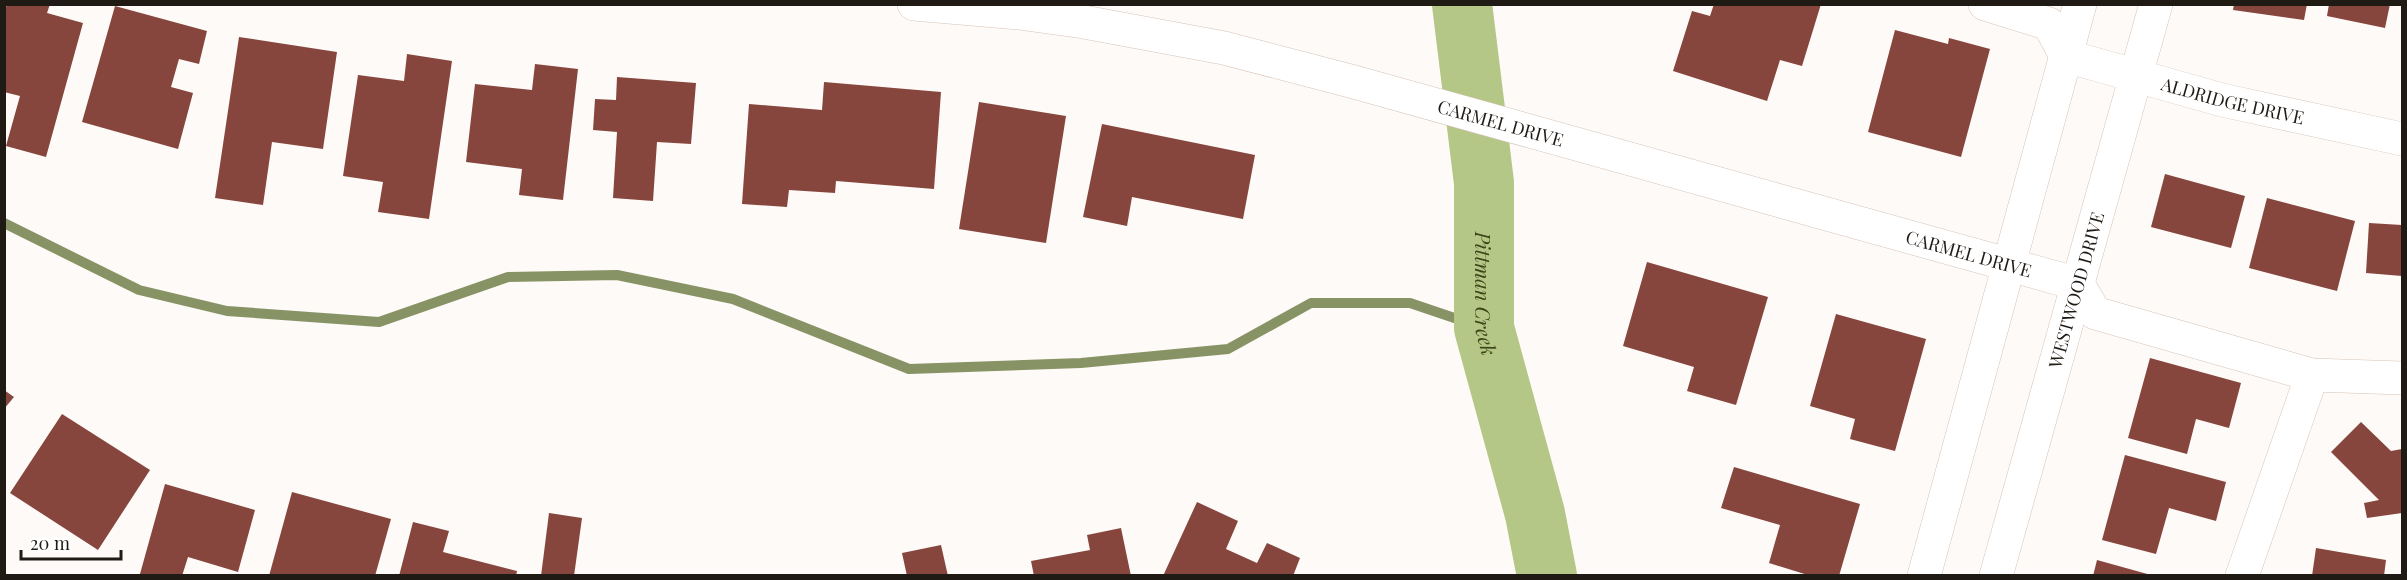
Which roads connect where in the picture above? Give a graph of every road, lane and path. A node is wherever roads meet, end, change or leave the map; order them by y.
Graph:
1 (914, 4) edge
2 (1985, 4) edge
3 (2080, 4) edge
4 (2156, 4) edge
5 (1085, 13) edge
6 (2066, 56) junction
7 (2137, 76) junction
8 (2403, 139) edge
9 (2009, 265) junction
10 (2078, 284) junction
11 (2312, 375) junction
12 (2403, 378) edge
13 (1924, 576) edge
14 (1996, 576) edge
15 (2242, 576) edge

1 - 5 street, CARMEL DRIVE
2 - 6 street
3 - 6 street
4 - 7 street, WESTWOOD DRIVE
5 - 9 street, CARMEL DRIVE
6 - 7 street, ALDRIDGE DRIVE
6 - 9 street
7 - 8 street, ALDRIDGE DRIVE
7 - 10 street, WESTWOOD DRIVE
9 - 10 street, CARMEL DRIVE
9 - 13 street
10 - 11 street
10 - 14 street, WESTWOOD DRIVE
11 - 12 street
11 - 15 street

